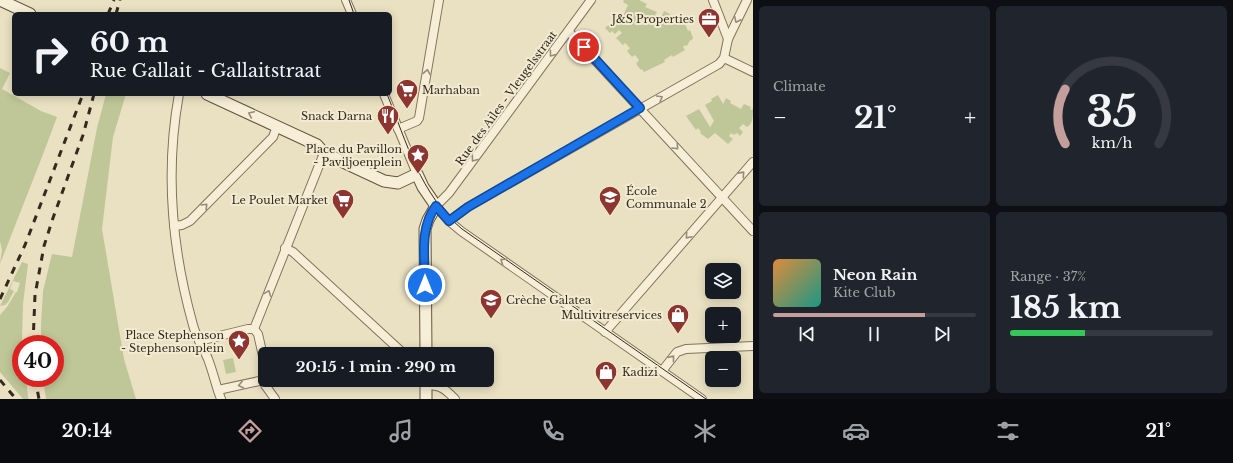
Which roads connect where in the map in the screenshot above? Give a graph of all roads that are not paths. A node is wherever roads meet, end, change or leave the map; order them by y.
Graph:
1 (0, 0) edge
2 (346, 0) edge
3 (439, 0) edge
4 (591, 0) edge
5 (713, 0) edge
6 (747, 0) edge
7 (26, 12) edge
8 (351, 12) edge
9 (569, 32) junction
10 (728, 39) junction
11 (724, 58) junction
12 (753, 72) edge
13 (179, 96) edge
14 (211, 96) edge
15 (385, 96) edge
16 (640, 108) junction
17 (277, 126) junction
18 (398, 129) junction
19 (324, 153) junction
20 (753, 162) edge
21 (417, 174) junction
22 (722, 197) junction
23 (436, 206) junction
24 (449, 221) junction
25 (174, 226) junction
26 (753, 231) edge
27 (285, 248) junction
28 (254, 329) junction
29 (605, 332) junction
30 (199, 341) junction
31 (753, 346) edge
32 (261, 347) edge
33 (396, 347) edge
34 (426, 347) edge
35 (662, 371) junction
36 (258, 380) edge
37 (266, 387) edge
38 (426, 387) edge
39 (440, 387) edge
40 (218, 390) junction
41 (221, 399) edge
42 (275, 399) edge
43 (426, 399) edge
44 (455, 399) edge
45 (702, 399) edge

1 - 7 street
2 - 8 street
18 -> 3 street
4 - 9 street, Rue des Ailes - Vleugelsstraat
5 - 10 street
6 -> 10 street
9 - 16 street
9 -> 23 street, Rue des Ailes - Vleugelsstraat
10 - 11 street
11 - 12 street
16 -> 11 street
13 - 25 street
17 -> 14 street
15 - 18 street
16 -> 22 street
16 - 24 street
17 - 19 street
25 -> 17 street
18 - 21 street
19 - 21 street
19 - 27 street
22 -> 20 street
21 - 23 street
22 - 26 street
22 -> 29 street
23 - 24 street
23 - 34 street
29 -> 24 street
25 - 30 street
28 -> 27 street
27 - 33 street
28 - 30 street
28 - 32 street
29 - 35 street
30 - 40 street
35 -> 31 street
35 - 45 street
36 -> 40 street
37 - 42 street
38 - 43 street
39 - 44 street
40 - 41 street

